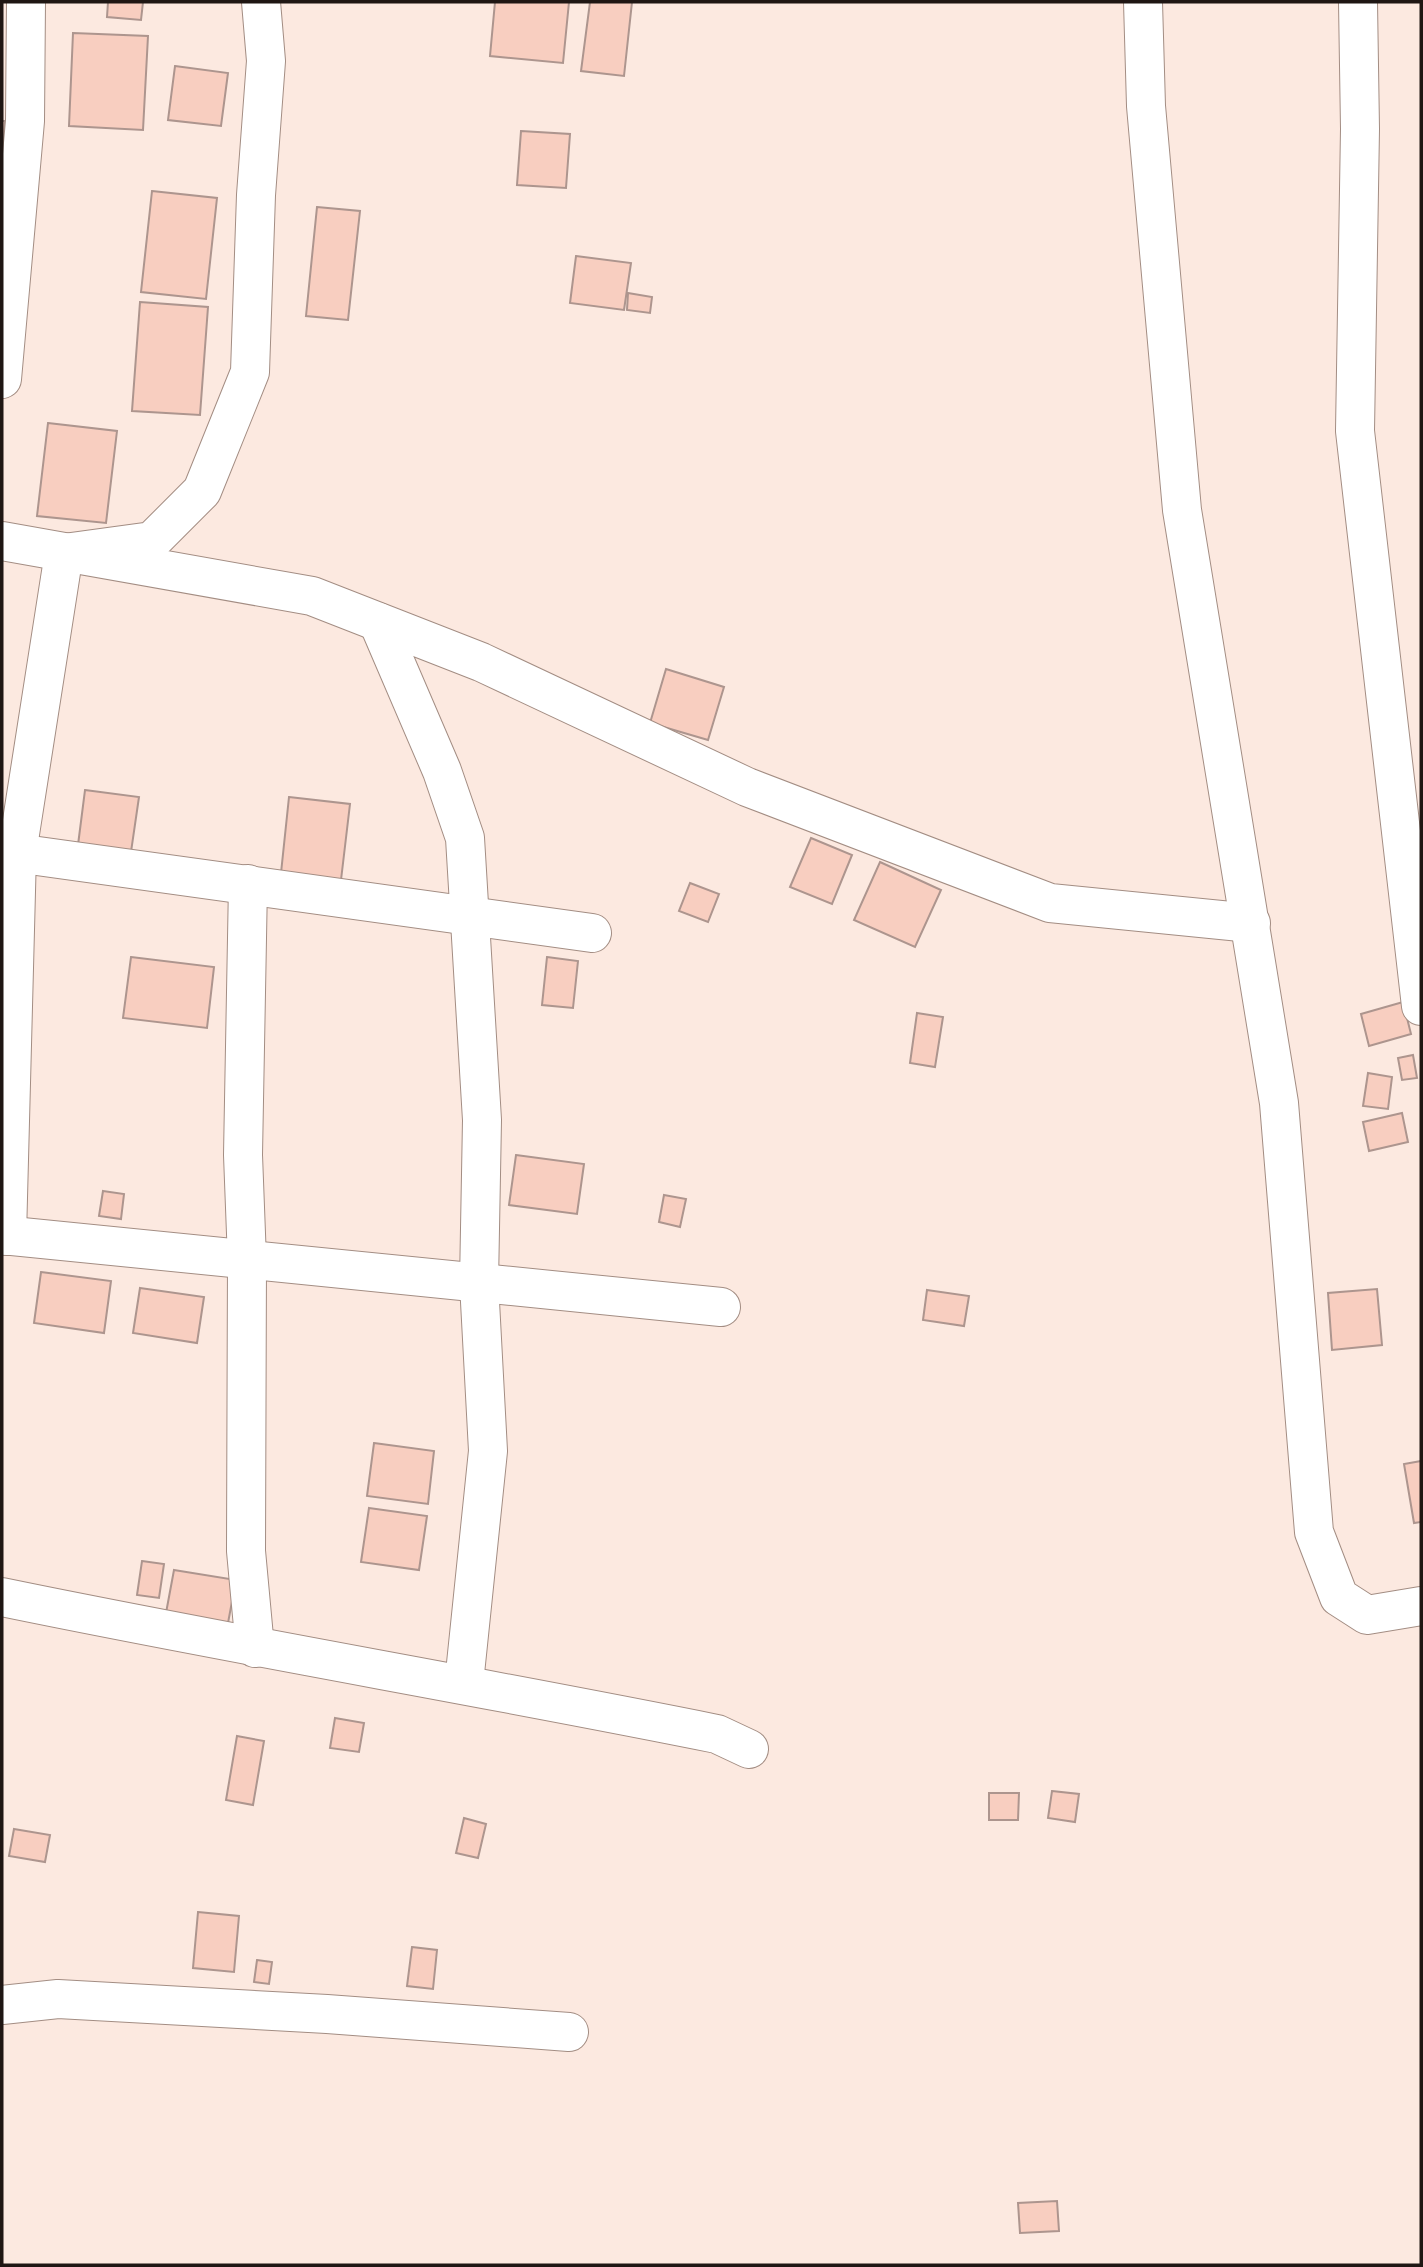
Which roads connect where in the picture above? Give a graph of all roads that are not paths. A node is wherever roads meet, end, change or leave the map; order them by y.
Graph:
1 (26, 2) edge
2 (261, 2) edge
3 (1143, 2) edge
4 (1358, 2) edge
5 (2, 379) edge
6 (2, 541) edge
7 (64, 553) junction
8 (378, 622) junction
9 (9, 852) edge
10 (248, 884) junction
11 (470, 916) junction
12 (1251, 923) junction
13 (592, 933) dead end
14 (1421, 1006) edge
15 (5, 1236) edge
16 (247, 1260) junction
17 (479, 1283) junction
18 (721, 1307) dead end
19 (2, 1597) edge
20 (1421, 1606) edge
21 (255, 1648) junction
22 (464, 1683) junction
23 (749, 1749) dead end
24 (2, 2005) edge
25 (569, 2032) dead end

1 - 5 street
2 - 7 street
3 - 12 street
4 - 14 street
6 - 7 street
7 - 8 street
7 - 9 street
8 - 11 street
8 - 12 street
9 - 10 street
9 - 15 street
10 - 11 street
10 - 16 street
11 - 13 street
11 - 17 street
12 - 20 street
15 - 16 street
16 - 17 street
16 - 21 street
17 - 18 street
17 - 22 street
19 - 21 street
21 - 22 street
22 - 23 street
24 - 25 street

